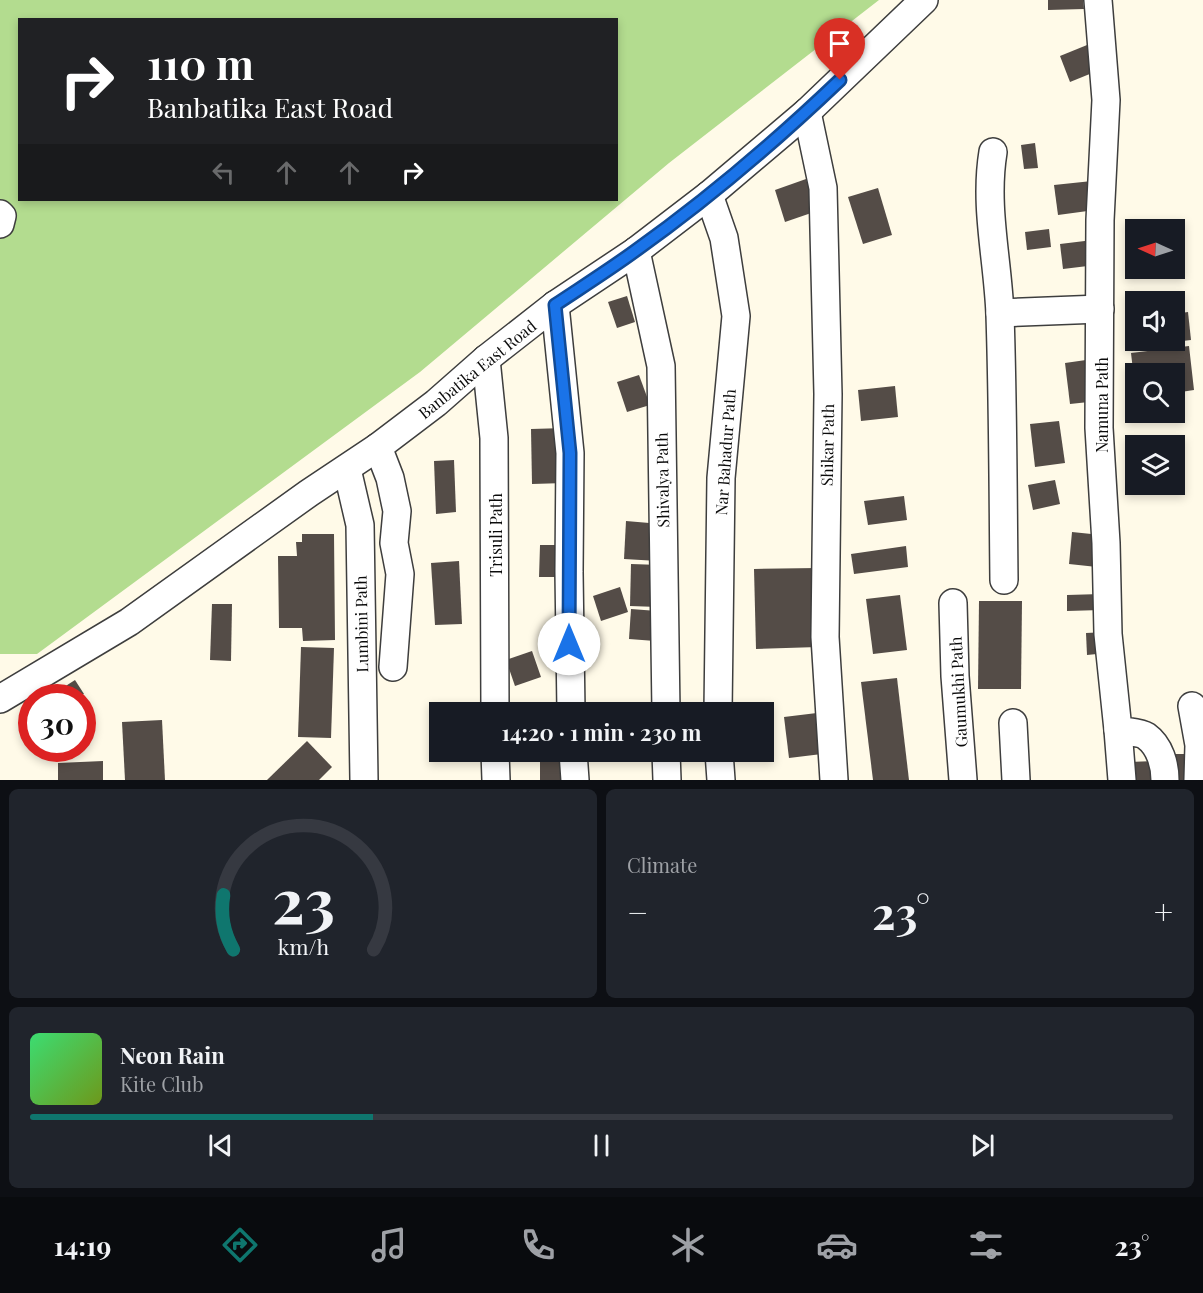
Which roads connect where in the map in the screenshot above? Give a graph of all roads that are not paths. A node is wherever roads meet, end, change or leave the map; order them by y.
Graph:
1 (924, 0) edge
2 (1098, 0) edge
3 (807, 112) junction
4 (993, 152) dead end
5 (709, 195) junction
6 (0, 214) edge
7 (0, 224) edge
8 (636, 251) junction
9 (555, 305) junction
10 (1100, 309) junction
11 (1000, 313) junction
12 (486, 359) junction
13 (378, 447) junction
14 (347, 469) junction
15 (1004, 580) dead end
16 (953, 603) dead end
17 (393, 667) dead end
18 (0, 699) edge
19 (495, 702) edge
20 (571, 702) edge
21 (666, 702) edge
22 (718, 702) edge
23 (1191, 706) dead end
24 (1013, 723) dead end
25 (1118, 730) junction
26 (495, 762) edge
27 (574, 762) edge
28 (666, 762) edge
29 (720, 762) edge
30 (364, 780) edge
31 (496, 780) edge
32 (575, 780) edge
33 (667, 780) edge
34 (721, 780) edge
35 (834, 780) edge
36 (963, 780) edge
37 (1016, 780) edge
38 (1122, 780) edge
39 (1165, 780) edge
40 (1198, 780) edge

1 - 3 street, Banbatika East Road
2 - 10 street, Namuna Path
3 - 5 street, Banbatika East Road
3 - 35 street, Shikar Path
4 - 11 street
5 - 8 street, Banbatika East Road
5 - 22 street, Nar Bahadur Path
6 - 7 street
8 - 9 street, Banbatika East Road
8 - 21 street, Shivalya Path
9 - 12 street, Banbatika East Road
9 - 20 street
10 - 11 street
10 - 25 street, Namuna Path
11 - 15 street
12 - 13 street, Banbatika East Road
12 - 19 street, Trisuli Path
13 - 14 street, Banbatika East Road
13 - 17 street
14 - 18 street, Banbatika East Road
14 - 30 street, Lumbini Path
16 - 36 street, Gaumukhi Path
23 - 40 street
24 - 37 street
25 - 38 street, Namuna Path
25 - 39 street
26 - 31 street
27 - 32 street
28 - 33 street
29 - 34 street

